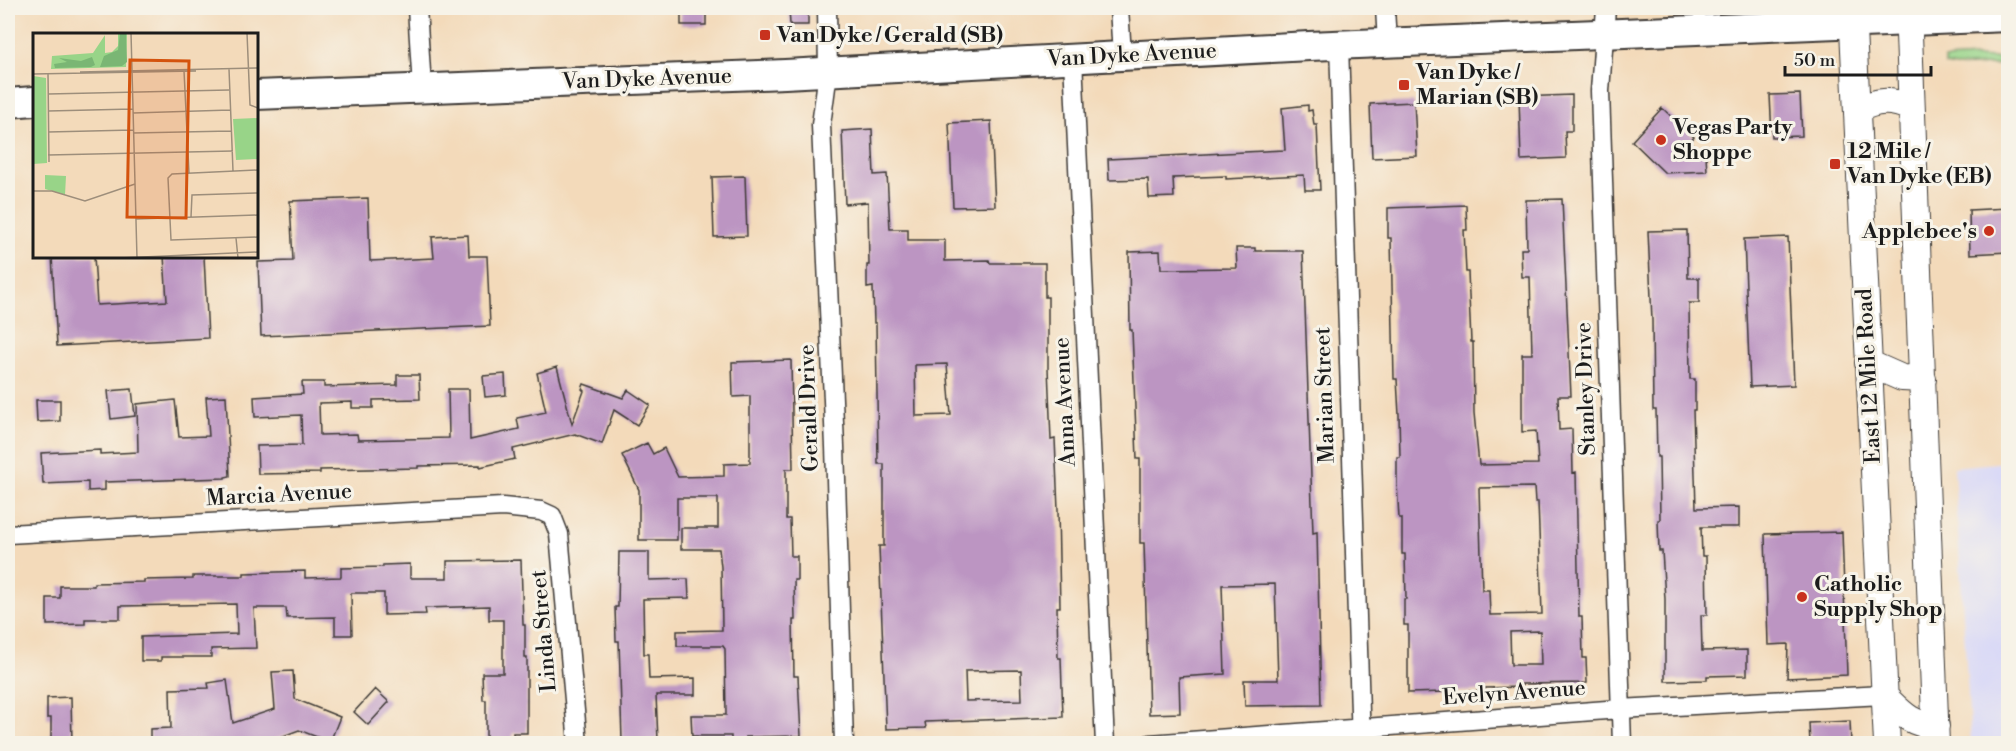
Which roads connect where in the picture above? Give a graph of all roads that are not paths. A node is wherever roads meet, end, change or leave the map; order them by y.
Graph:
1 (417, 8) edge
2 (827, 8) edge
3 (1119, 8) edge
4 (1385, 8) edge
5 (1908, 14) edge
6 (1852, 16) edge
7 (2008, 17) edge
8 (1605, 20) edge
9 (1387, 43) junction
10 (1339, 44) junction
11 (1122, 56) junction
12 (1073, 59) junction
13 (828, 72) junction
14 (422, 88) junction
15 (258, 94) edge
16 (33, 101) edge
17 (8, 103) edge
18 (1911, 108) junction
19 (1857, 110) junction
20 (1868, 363) junction
21 (1923, 379) junction
22 (552, 516) joint
23 (8, 534) edge
24 (1883, 695) junction
25 (1620, 709) junction
26 (1936, 735) edge
27 (1361, 736) edge
28 (578, 744) edge
29 (844, 744) edge
30 (1105, 744) edge
31 (1150, 744) edge
32 (1622, 744) edge
33 (1887, 744) edge

1 - 14 street
2 - 13 street, Gerald Drive
3 - 11 street
4 - 9 street
5 - 6 main road, Van Dyke Avenue
5 - 7 main road, Van Dyke Avenue
5 - 18 main road
6 - 8 main road, Van Dyke Avenue
6 - 19 main road, East 12 Mile Road
8 - 9 main road, Van Dyke Avenue
8 - 25 street, Stanley Drive
9 - 10 main road, Van Dyke Avenue
10 - 11 main road, Van Dyke Avenue
10 - 27 street, Marian Street
11 - 12 main road, Van Dyke Avenue
12 - 13 main road, Van Dyke Avenue
12 - 30 street, Anna Avenue
13 - 14 main road, Van Dyke Avenue
13 - 29 street, Gerald Drive
14 - 15 main road, Van Dyke Avenue
16 - 17 main road
18 - 19 main road
18 - 21 main road
19 - 20 main road, East 12 Mile Road
20 - 21 main road
20 - 24 main road, East 12 Mile Road
21 - 26 main road
22 - 23 street, Marcia Avenue
22 - 28 street, Linda Street
24 - 25 street, Evelyn Avenue
24 - 26 main road
24 - 33 main road, East 12 Mile Road
25 - 27 street, Evelyn Avenue
25 - 32 street, Stanley Drive
27 - 31 street, Evelyn Avenue

